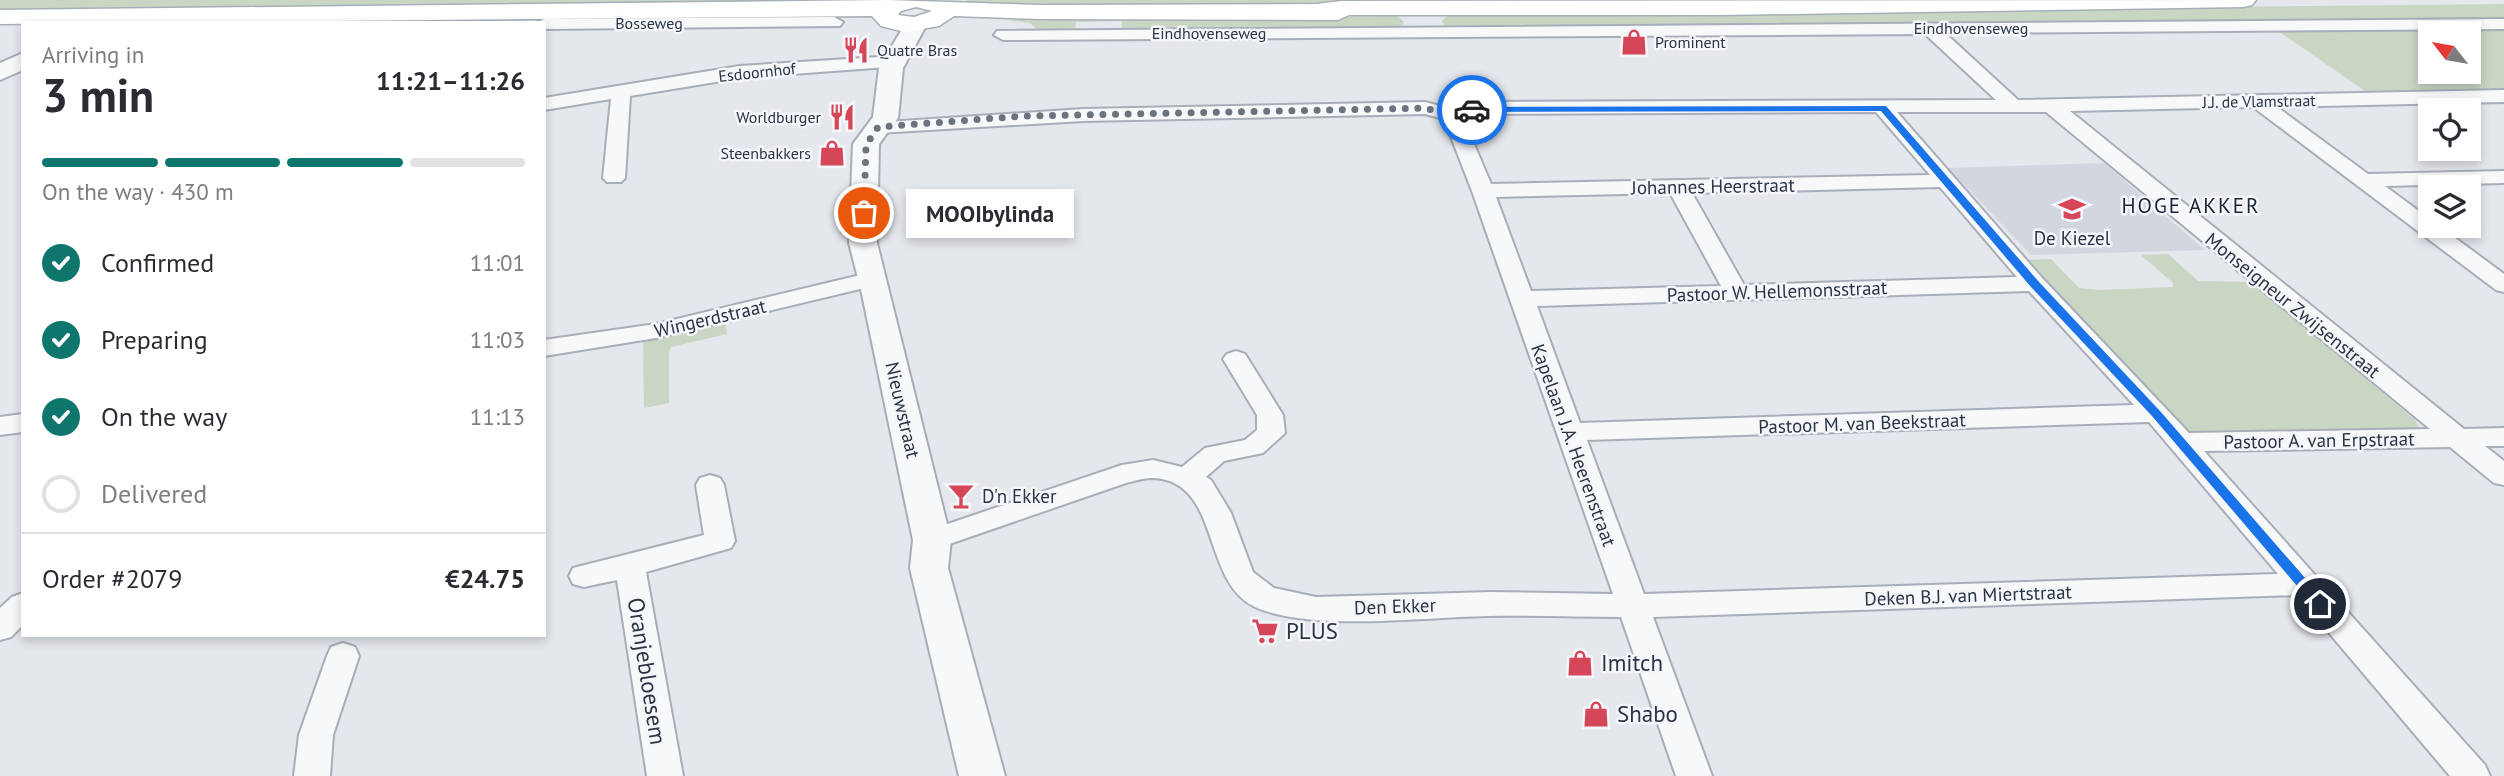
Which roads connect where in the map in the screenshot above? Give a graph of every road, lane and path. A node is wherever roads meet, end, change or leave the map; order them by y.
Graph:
1 (2244, 0) edge
2 (0, 16) edge
3 (91, 17) edge
4 (756, 17) junction
5 (910, 17) edge
6 (1424, 17) junction
7 (834, 22) dead end
8 (546, 24) edge
9 (2504, 24) edge
10 (1930, 29) junction
11 (1003, 34) dead end
12 (21, 61) edge
13 (0, 74) edge
14 (621, 92) junction
15 (2504, 96) edge
16 (2257, 100) junction
17 (546, 104) edge
18 (2014, 107) junction
19 (2051, 107) junction
20 (1883, 108) junction
21 (1452, 116) junction
22 (878, 127) junction
23 (2504, 177) edge
24 (614, 178) dead end
25 (2367, 180) junction
26 (1944, 181) junction
27 (1678, 188) junction
28 (1483, 191) junction
29 (2494, 269) edge
30 (873, 279) junction
31 (2035, 284) junction
32 (2504, 285) edge
33 (1736, 292) junction
34 (1520, 299) junction
35 (546, 348) edge
36 (1236, 359) dead end
37 (2156, 413) junction
38 (21, 423) edge
39 (0, 426) edge
40 (1569, 432) junction
41 (2457, 437) junction
42 (2504, 437) edge
43 (2181, 442) junction
44 (2504, 476) edge
45 (1186, 478) junction
46 (710, 485) dead end
47 (932, 540) junction
48 (630, 566) junction
49 (584, 576) dead end
50 (2302, 584) junction
51 (1633, 606) junction
52 (342, 656) dead end
53 (312, 776) edge
54 (665, 776) edge
55 (982, 776) edge
56 (1694, 776) edge
57 (2472, 776) edge

1 - 6 main road
2 - 3 main road
3 - 4 main road
4 - 5 main road
4 - 7 street, Bosseweg
4 - 8 street, Bosseweg
5 - 6 main road
5 - 14 street, Esdoornhof
5 - 22 street, Nieuwstraat
6 - 10 street, Eindhovenseweg
6 - 11 street, Eindhovenseweg
9 - 10 street, Eindhovenseweg
10 - 18 street
12 - 13 street
14 - 17 street, Esdoornhof
14 - 24 street
15 - 16 street, J.J. de Vlamstraat
16 - 19 street, J.J. de Vlamstraat
16 - 25 street
18 - 19 street, J.J. de Vlamstraat
18 - 20 street, J.J. de Vlamstraat
19 - 41 street, Monseigneur Zwijsenstraat
20 - 21 street, J.J. de Vlamstraat
20 - 26 street
21 - 22 street
21 - 28 street, Kapelaan J.A. Heerenstraat
22 - 30 street, Nieuwstraat
23 - 25 street
25 - 29 street
26 - 27 street, Johannes Heerstraat
26 - 31 street
27 - 28 street, Johannes Heerstraat
27 - 33 street
28 - 34 street, Kapelaan J.A. Heerenstraat
29 - 32 street
30 - 35 street, Wingerdstraat
30 - 47 street, Nieuwstraat
31 - 33 street, Pastoor W. Hellemonsstraat
31 - 37 street
33 - 34 street, Pastoor W. Hellemonsstraat
34 - 40 street, Kapelaan J.A. Heerenstraat
36 - 45 street
37 - 40 street, Pastoor M. van Beekstraat
37 - 43 street
38 - 39 street
40 - 51 street, Kapelaan J.A. Heerenstraat
41 - 42 street, Pastoor A. van Erpstraat
41 - 43 street, Pastoor A. van Erpstraat
41 - 44 street, Monseigneur Zwijsenstraat
43 - 50 street
45 - 47 street
45 - 51 street, Den Ekker
46 - 48 street
47 - 55 street, Nieuwstraat
48 - 49 street
48 - 54 street, Oranjebloesem
50 - 51 street, Deken B.J. van Miertstraat
50 - 57 street
51 - 56 street, Kapelaan J.A. Heerenstraat
52 - 53 street

